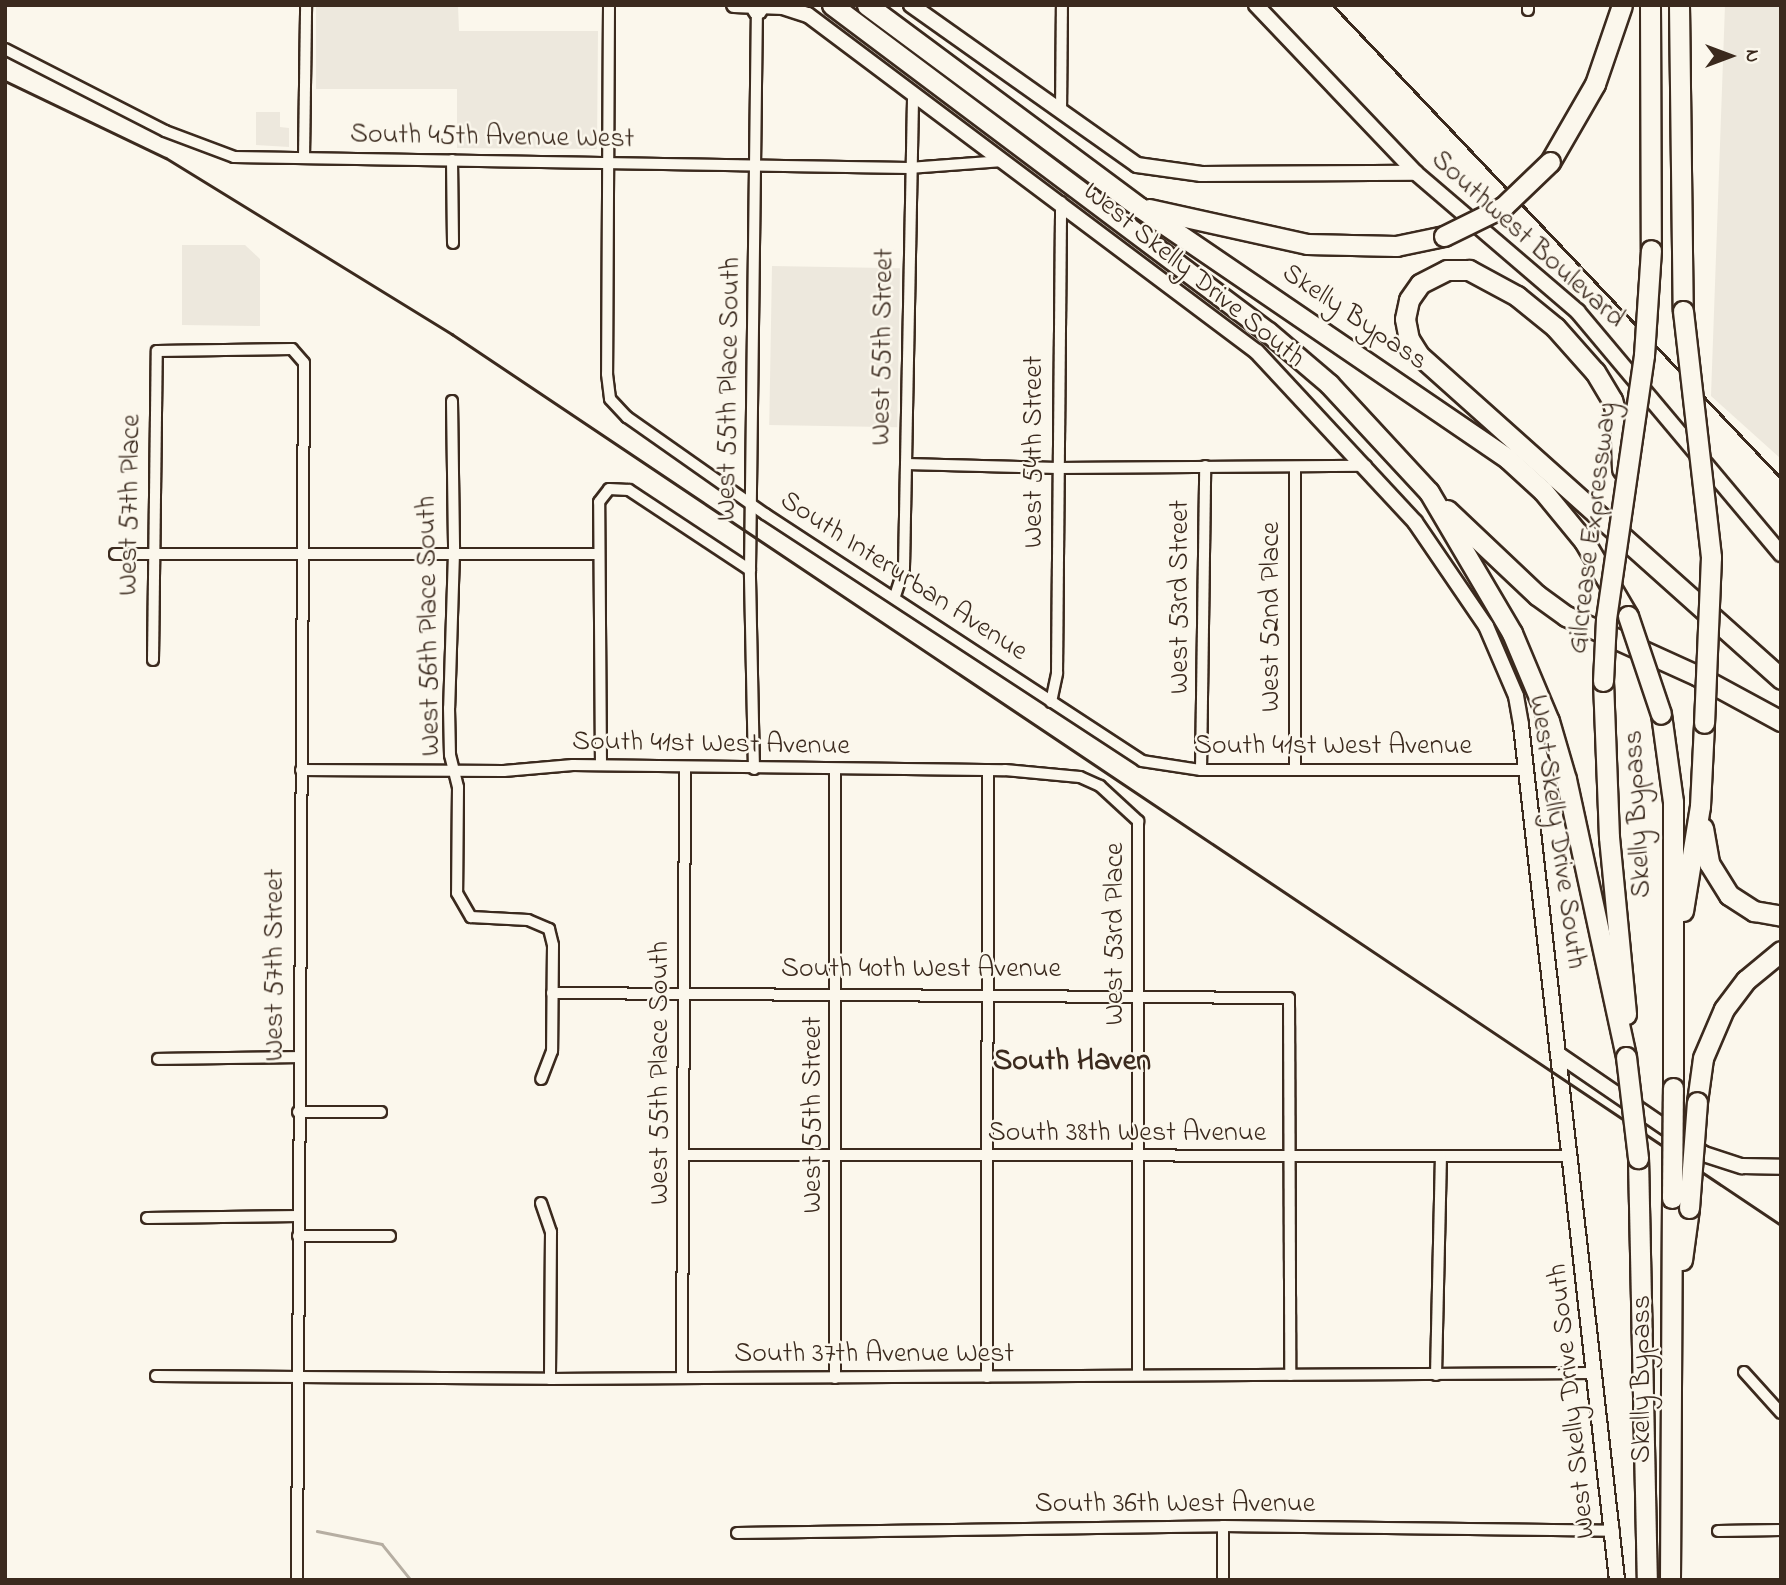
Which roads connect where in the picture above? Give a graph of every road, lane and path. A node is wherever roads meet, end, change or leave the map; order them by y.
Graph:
1 (306, 5) edge
2 (609, 5) edge
3 (734, 5) edge
4 (832, 5) edge
5 (867, 5) edge
6 (1062, 5) edge
7 (1256, 5) edge
8 (1622, 5) edge
9 (1650, 5) edge
10 (1679, 5) edge
11 (913, 6) edge
12 (757, 7) edge
13 (5, 49) edge
14 (913, 96) junction
15 (1061, 113) junction
16 (304, 157) junction
17 (452, 160) junction
18 (1003, 161) junction
19 (608, 163) junction
20 (756, 163) junction
21 (909, 168) junction
22 (1416, 173) junction
23 (1061, 202) junction
24 (1139, 207) junction
25 (453, 243) dead end
26 (1327, 333) junction
27 (157, 351) joint
28 (452, 401) dead end
29 (1498, 429) junction
30 (906, 464) junction
31 (1205, 466) junction
32 (1366, 466) junction
33 (1295, 467) junction
34 (1058, 468) junction
35 (1429, 492) junction
36 (1623, 503) junction
37 (753, 505) junction
38 (454, 553) junction
39 (115, 554) dead end
40 (599, 554) junction
41 (1781, 554) edge
42 (152, 555) junction
43 (302, 555) junction
44 (750, 570) junction
45 (895, 596) junction
46 (153, 660) dead end
47 (1781, 679) edge
48 (1051, 702) junction
49 (1755, 706) junction
50 (1781, 721) edge
51 (1781, 729) edge
52 (1142, 761) joint
53 (601, 765) junction
54 (685, 768) junction
55 (1295, 768) junction
56 (754, 769) junction
57 (835, 769) junction
58 (301, 770) junction
59 (988, 770) junction
60 (1201, 770) junction
61 (1526, 770) junction
62 (456, 771) junction
63 (1116, 797) joint
64 (1700, 806) junction
65 (1781, 916) edge
66 (1781, 951) edge
67 (1674, 971) junction
68 (684, 992) junction
69 (552, 993) junction
70 (837, 993) junction
71 (987, 993) junction
72 (1140, 994) junction
73 (1558, 1054) junction
74 (298, 1057) junction
75 (1626, 1057) junction
76 (158, 1059) dead end
77 (541, 1079) dead end
78 (298, 1112) junction
79 (381, 1112) dead end
80 (684, 1154) junction
81 (836, 1156) junction
82 (1570, 1156) junction
83 (986, 1157) junction
84 (1137, 1157) junction
85 (1292, 1157) junction
86 (1441, 1157) junction
87 (1781, 1167) edge
88 (541, 1203) dead end
89 (298, 1216) junction
90 (147, 1218) dead end
91 (298, 1236) junction
92 (390, 1236) dead end
93 (1672, 1326) junction
94 (1744, 1372) dead end
95 (1593, 1373) junction
96 (1138, 1374) junction
97 (1290, 1375) junction
98 (1436, 1375) junction
99 (156, 1376) dead end
100 (987, 1377) junction
101 (298, 1378) junction
102 (682, 1378) junction
103 (835, 1378) junction
104 (550, 1379) junction
105 (1781, 1413) edge
106 (1223, 1526) junction
107 (1781, 1530) edge
108 (1614, 1531) junction
109 (1718, 1531) dead end
110 (737, 1532) dead end
111 (297, 1580) edge
112 (1223, 1580) edge
113 (1617, 1580) edge
114 (1647, 1580) edge
115 (1670, 1580) edge

1 - 16 street
2 - 19 street
3 - 12 street, West Skelly Drive South
4 - 35 highway, Skelly Bypass
5 - 24 highway, Skelly Bypass
6 - 15 street
7 - 22 street, Southwest Boulevard
8 - 24 highway, bridge
9 - 36 highway, Gilcrease Expressway, bridge
10 - 64 highway, bridge
11 - 15 street, West Skelly Drive South
12 - 14 street, West Skelly Drive South
12 - 20 street, West 55th Place South
13 - 16 street, South 45th Avenue West
14 - 18 street, West Skelly Drive South
14 - 21 street, West 55th Street
15 - 22 street, West Skelly Drive South
16 - 17 street, South 45th Avenue West
17 - 19 street, South 45th Avenue West
17 - 25 street
18 - 21 street, South 45th Avenue West
18 - 23 street, West Skelly Drive South
19 - 20 street, South 45th Avenue West
19 - 37 street, South Interurban Avenue
20 - 21 street, South 45th Avenue West
20 - 37 street, West 55th Place South
21 - 30 street, West 55th Street
22 - 41 street, Southwest Boulevard
23 - 32 street, West Skelly Drive South
23 - 34 street, West 54th Street
24 - 26 highway, Skelly Bypass
26 - 29 highway
26 - 67 highway, Skelly Bypass, bridge
27 - 42 street, West 57th Place
27 - 43 street, West 57th Street
28 - 38 street, West 56th Place South
29 - 36 highway, bridge
29 - 47 highway
30 - 34 street
30 - 45 street, West 55th Street
31 - 33 street
31 - 34 street
31 - 60 street, West 53rd Street
32 - 33 street
32 - 61 street, West Skelly Drive South
33 - 55 street, West 52nd Place
34 - 48 street, West 54th Street
35 - 49 highway
35 - 75 highway, Skelly Bypass
36 - 75 highway, Gilcrease Expressway, bridge
37 - 44 street, West 55th Place South
37 - 45 street, South Interurban Avenue
38 - 40 street
38 - 43 street
38 - 62 street, West 56th Place South
39 - 42 street
40 - 44 street
40 - 53 street
42 - 43 street
42 - 46 street, West 57th Place
43 - 58 street, West 57th Street
44 - 56 street, West 55th Place South
45 - 48 street, South Interurban Avenue
48 - 52 street, South Interurban Avenue
49 - 50 highway
49 - 51 highway
52 - 60 street, South 41st West Avenue
53 - 54 street, South 41st West Avenue
53 - 62 street, South 41st West Avenue
54 - 56 street, South 41st West Avenue
54 - 68 street, West 55th Place South
55 - 60 street, South 41st West Avenue
55 - 61 street, South 41st West Avenue
56 - 57 street, South 41st West Avenue
57 - 59 street, South 41st West Avenue
57 - 70 street, West 55th Street
58 - 62 street, South 41st West Avenue
58 - 74 street, West 57th Street
59 - 63 street, South 41st West Avenue
59 - 71 street
61 - 73 street, West Skelly Drive South
62 - 69 street, West 56th Place South
63 - 72 street, West 53rd Place
64 - 65 highway
64 - 67 highway
66 - 93 highway, bridge
67 - 93 highway, Skelly Bypass, bridge
68 - 69 street, South 40th West Avenue
68 - 70 street, South 40th West Avenue
68 - 80 street, West 55th Place South
69 - 77 street
70 - 71 street, South 40th West Avenue
70 - 81 street, West 55th Street
71 - 72 street, South 40th West Avenue
71 - 83 street
72 - 84 street, West 53rd Place
72 - 85 street, South 40th West Avenue
73 - 82 street, West Skelly Drive South
73 - 87 street
74 - 76 street
74 - 78 street, West 57th Street
75 - 114 highway, Skelly Bypass, bridge
78 - 79 street
78 - 89 street, West 57th Street
80 - 81 street, South 38th West Avenue
80 - 102 street, West 55th Place South
81 - 83 street, South 38th West Avenue
81 - 103 street, West 55th Street
82 - 86 street, South 38th West Avenue
82 - 95 street, West Skelly Drive South
83 - 84 street, South 38th West Avenue
83 - 100 street
84 - 85 street, South 38th West Avenue
84 - 96 street, West 53rd Place
85 - 86 street, South 38th West Avenue
85 - 97 street
86 - 98 street
88 - 104 street
89 - 90 street
89 - 91 street, West 57th Street
91 - 92 street
91 - 101 street, West 57th Street
93 - 115 highway, Skelly Bypass
94 - 105 street
95 - 98 street, South 37th Avenue West
95 - 108 street, West Skelly Drive South
96 - 97 street, South 37th Avenue West
96 - 100 street, South 37th Avenue West
97 - 98 street, South 37th Avenue West
99 - 101 street, South 37th Avenue West
100 - 103 street, South 37th Avenue West
101 - 104 street, South 37th Avenue West
101 - 111 street, West 57th Street
102 - 103 street, South 37th Avenue West
102 - 104 street, South 37th Avenue West
106 - 108 street, South 36th West Avenue
106 - 110 street, South 36th West Avenue
106 - 112 street
107 - 109 street
108 - 113 street, West Skelly Drive South

